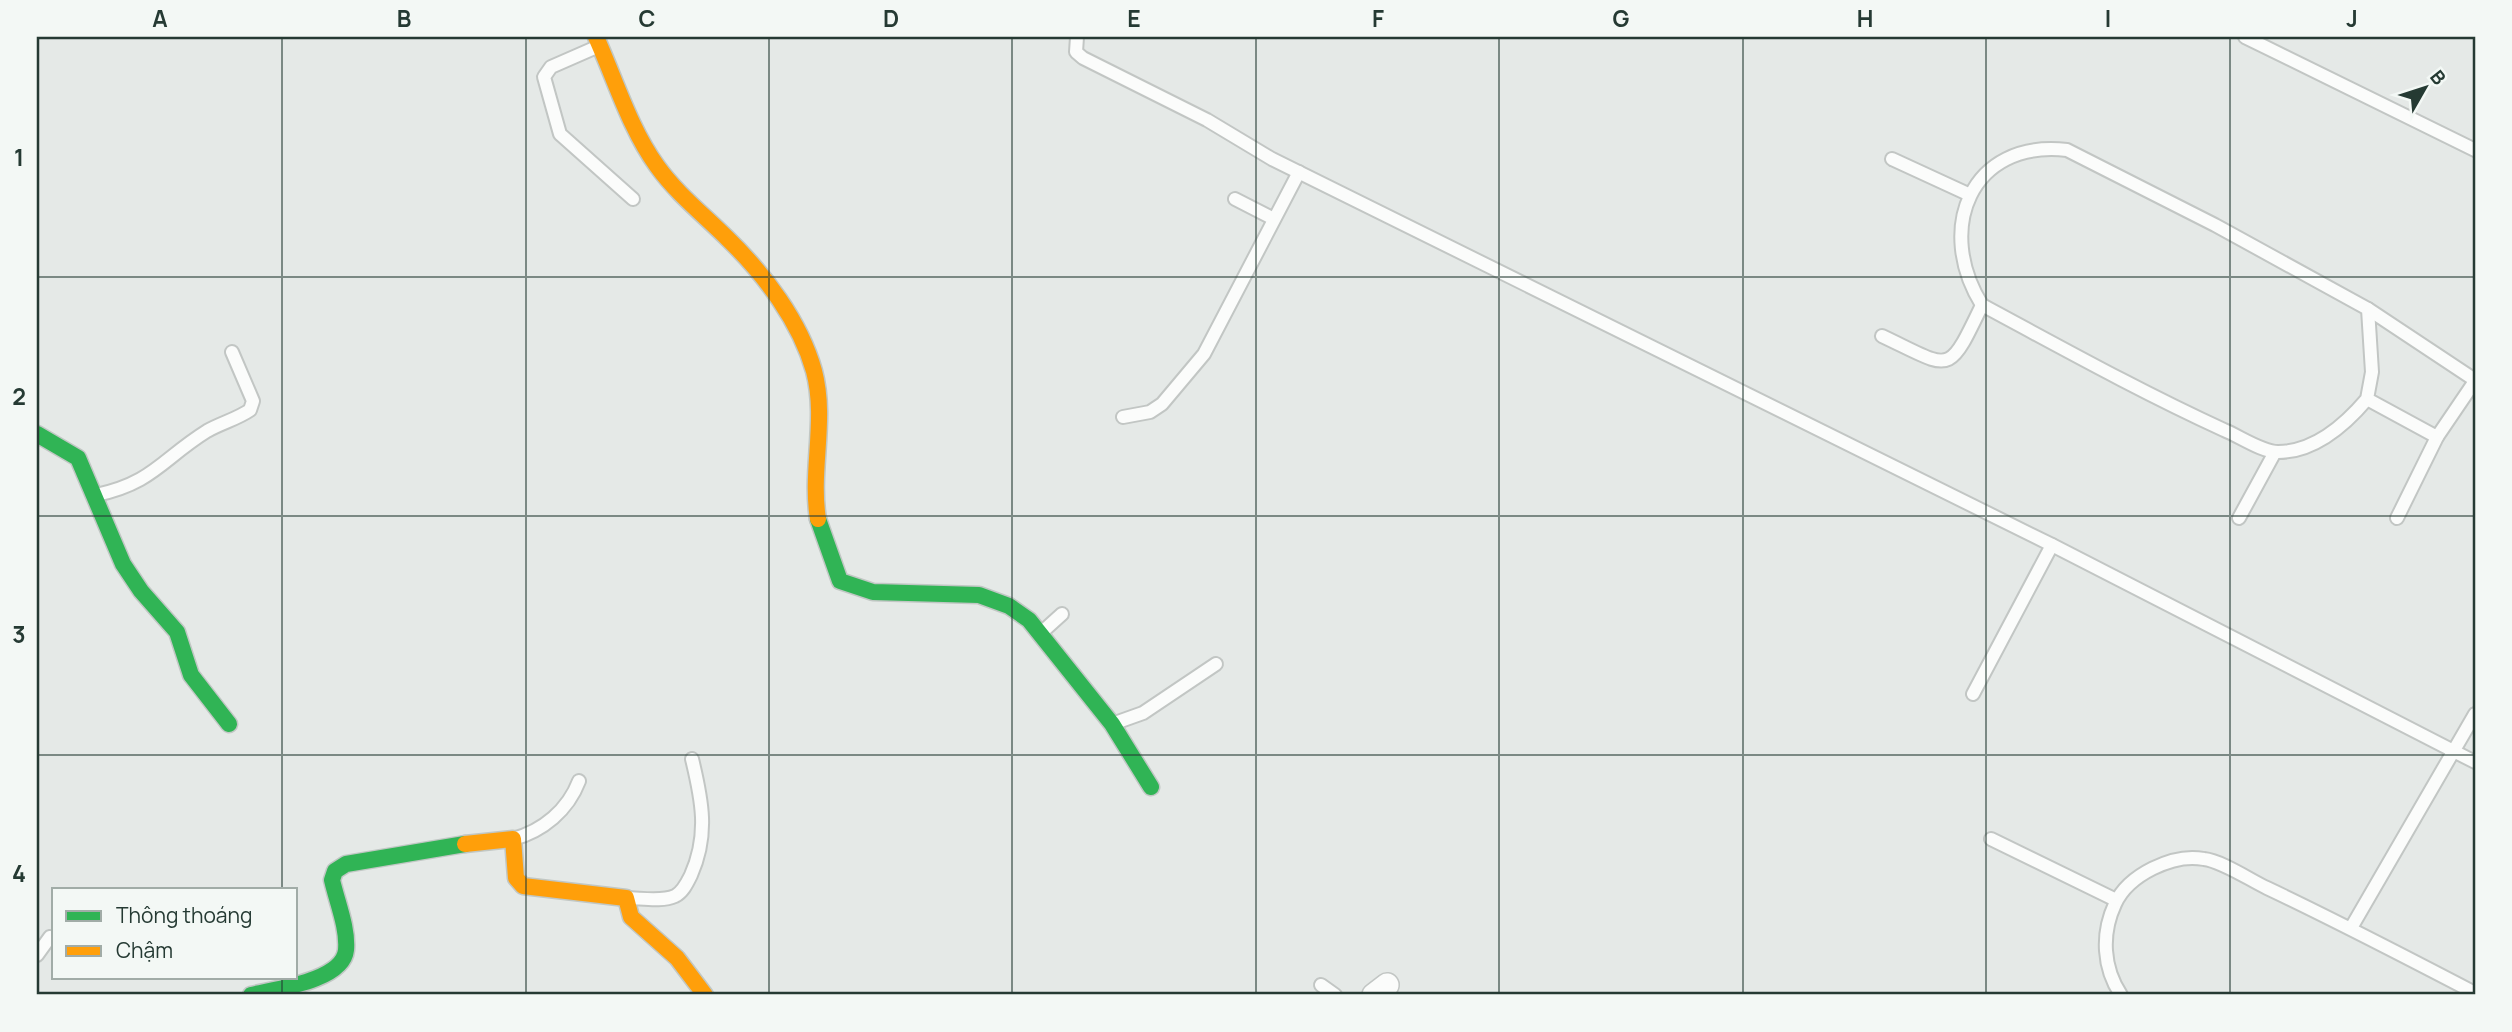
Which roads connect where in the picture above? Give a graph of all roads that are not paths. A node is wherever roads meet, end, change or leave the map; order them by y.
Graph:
1 (1077, 37) edge
2 (2245, 37) edge
3 (598, 41) edge
4 (2475, 149) edge
5 (1892, 159) dead end
6 (1299, 172) junction
7 (1968, 194) junction
8 (633, 199) dead end
9 (1235, 199) dead end
10 (1272, 218) junction
11 (1982, 305) junction
12 (2368, 309) junction
13 (1882, 336) dead end
14 (232, 352) dead end
15 (2475, 381) edge
16 (2367, 399) junction
17 (1123, 417) dead end
18 (37, 433) edge
19 (2437, 437) junction
20 (2275, 452) junction
21 (92, 495) junction
22 (2239, 518) dead end
23 (2397, 518) dead end
24 (2052, 545) junction
25 (1062, 614) dead end
26 (1040, 633) junction
27 (1216, 664) dead end
28 (1973, 694) dead end
29 (2475, 714) edge
30 (229, 724) dead end
31 (1112, 724) junction
32 (2455, 752) junction
33 (692, 759) dead end
34 (2475, 762) edge
35 (579, 781) dead end
36 (1151, 787) dead end
37 (513, 839) junction
38 (1992, 839) dead end
39 (626, 898) junction
40 (2116, 900) junction
41 (2351, 928) junction
42 (50, 937) dead end
43 (37, 955) edge
44 (1321, 985) dead end
45 (2475, 993) edge
46 (251, 995) edge
47 (705, 995) edge
48 (1335, 995) edge
49 (2121, 995) edge

1 - 6 lane
2 - 4 lane
3 - 8 lane
3 - 26 street
5 - 7 lane
6 - 10 lane
6 - 24 lane
7 - 11 lane
7 - 12 lane
9 - 10 lane
10 - 17 lane
11 - 13 lane
11 - 20 lane
12 - 15 lane
12 - 16 lane
14 - 21 lane
15 - 19 lane
16 - 19 lane
16 - 20 lane
18 - 21 street
19 - 23 lane
20 - 22 lane
21 - 30 street
24 - 28 lane
24 - 32 lane
25 - 26 lane
26 - 31 street
27 - 31 lane
29 - 32 lane
31 - 36 street
32 - 34 lane
32 - 41 lane
33 - 39 lane
35 - 37 lane
37 - 39 street
37 - 46 street
38 - 40 lane
39 - 47 street
40 - 41 lane
40 - 49 lane
41 - 45 lane
42 - 43 lane
44 - 48 lane

